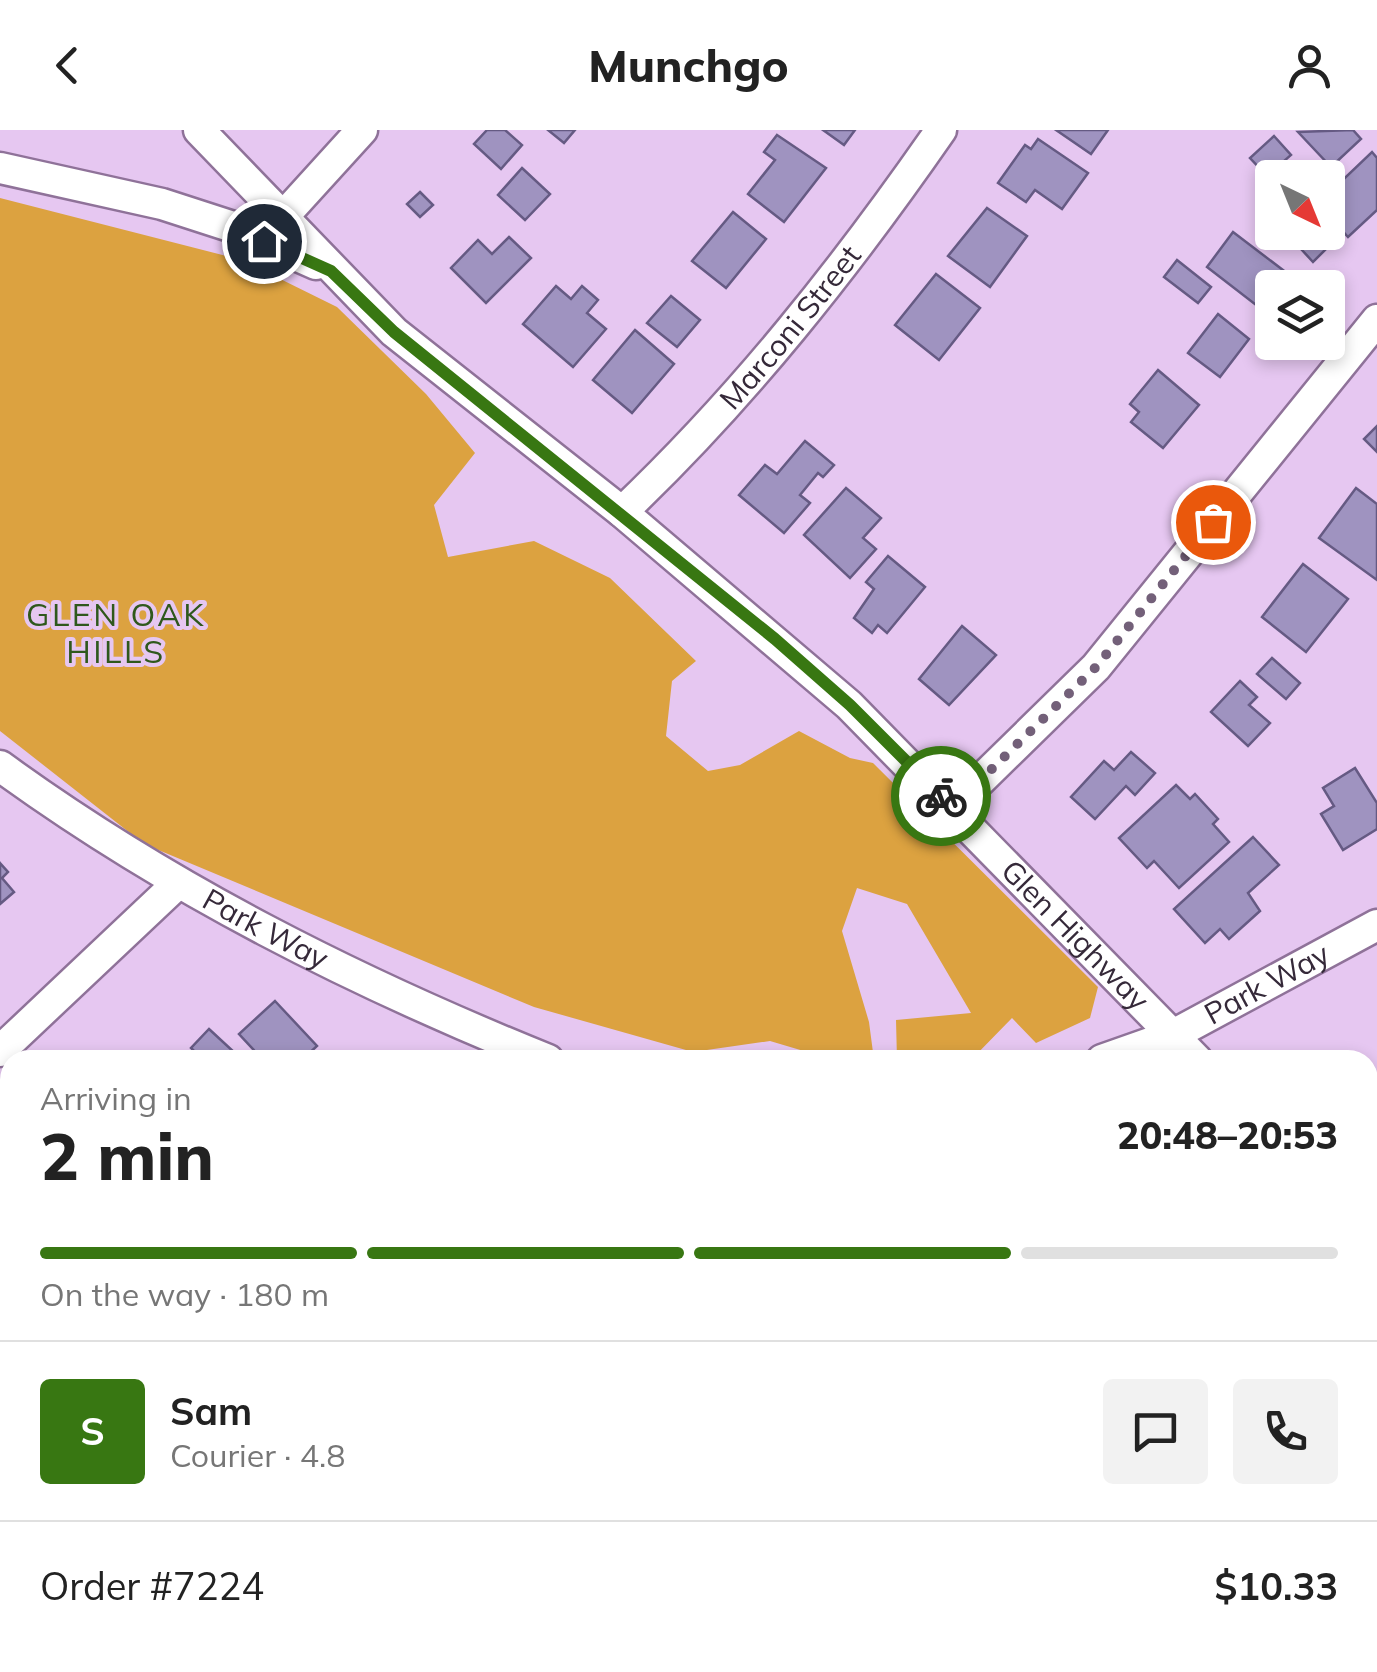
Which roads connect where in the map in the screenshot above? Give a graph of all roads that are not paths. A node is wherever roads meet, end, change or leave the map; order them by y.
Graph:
1 (199, 130) edge
2 (362, 130) edge
3 (941, 130) edge
4 (0, 168) edge
5 (281, 219) junction
6 (331, 271) junction
7 (1377, 320) edge
8 (622, 512) junction
9 (0, 766) edge
10 (952, 808) junction
11 (178, 884) junction
12 (1377, 925) edge
13 (1172, 1035) junction
14 (1, 1050) edge
15 (526, 1050) edge
16 (1130, 1050) edge
17 (1187, 1050) edge

1 - 5 street, Glen Highway
2 - 5 street
3 - 8 street, Marconi Street
4 - 6 street
5 - 6 street, Glen Highway
6 - 8 street, Glen Highway
7 - 10 street
8 - 10 street, Glen Highway
9 - 11 street, Park Way
10 - 13 street, Glen Highway
11 - 14 street
11 - 15 street, Park Way
12 - 13 street, Park Way
13 - 16 street, Park Way
13 - 17 street, Glen Highway

